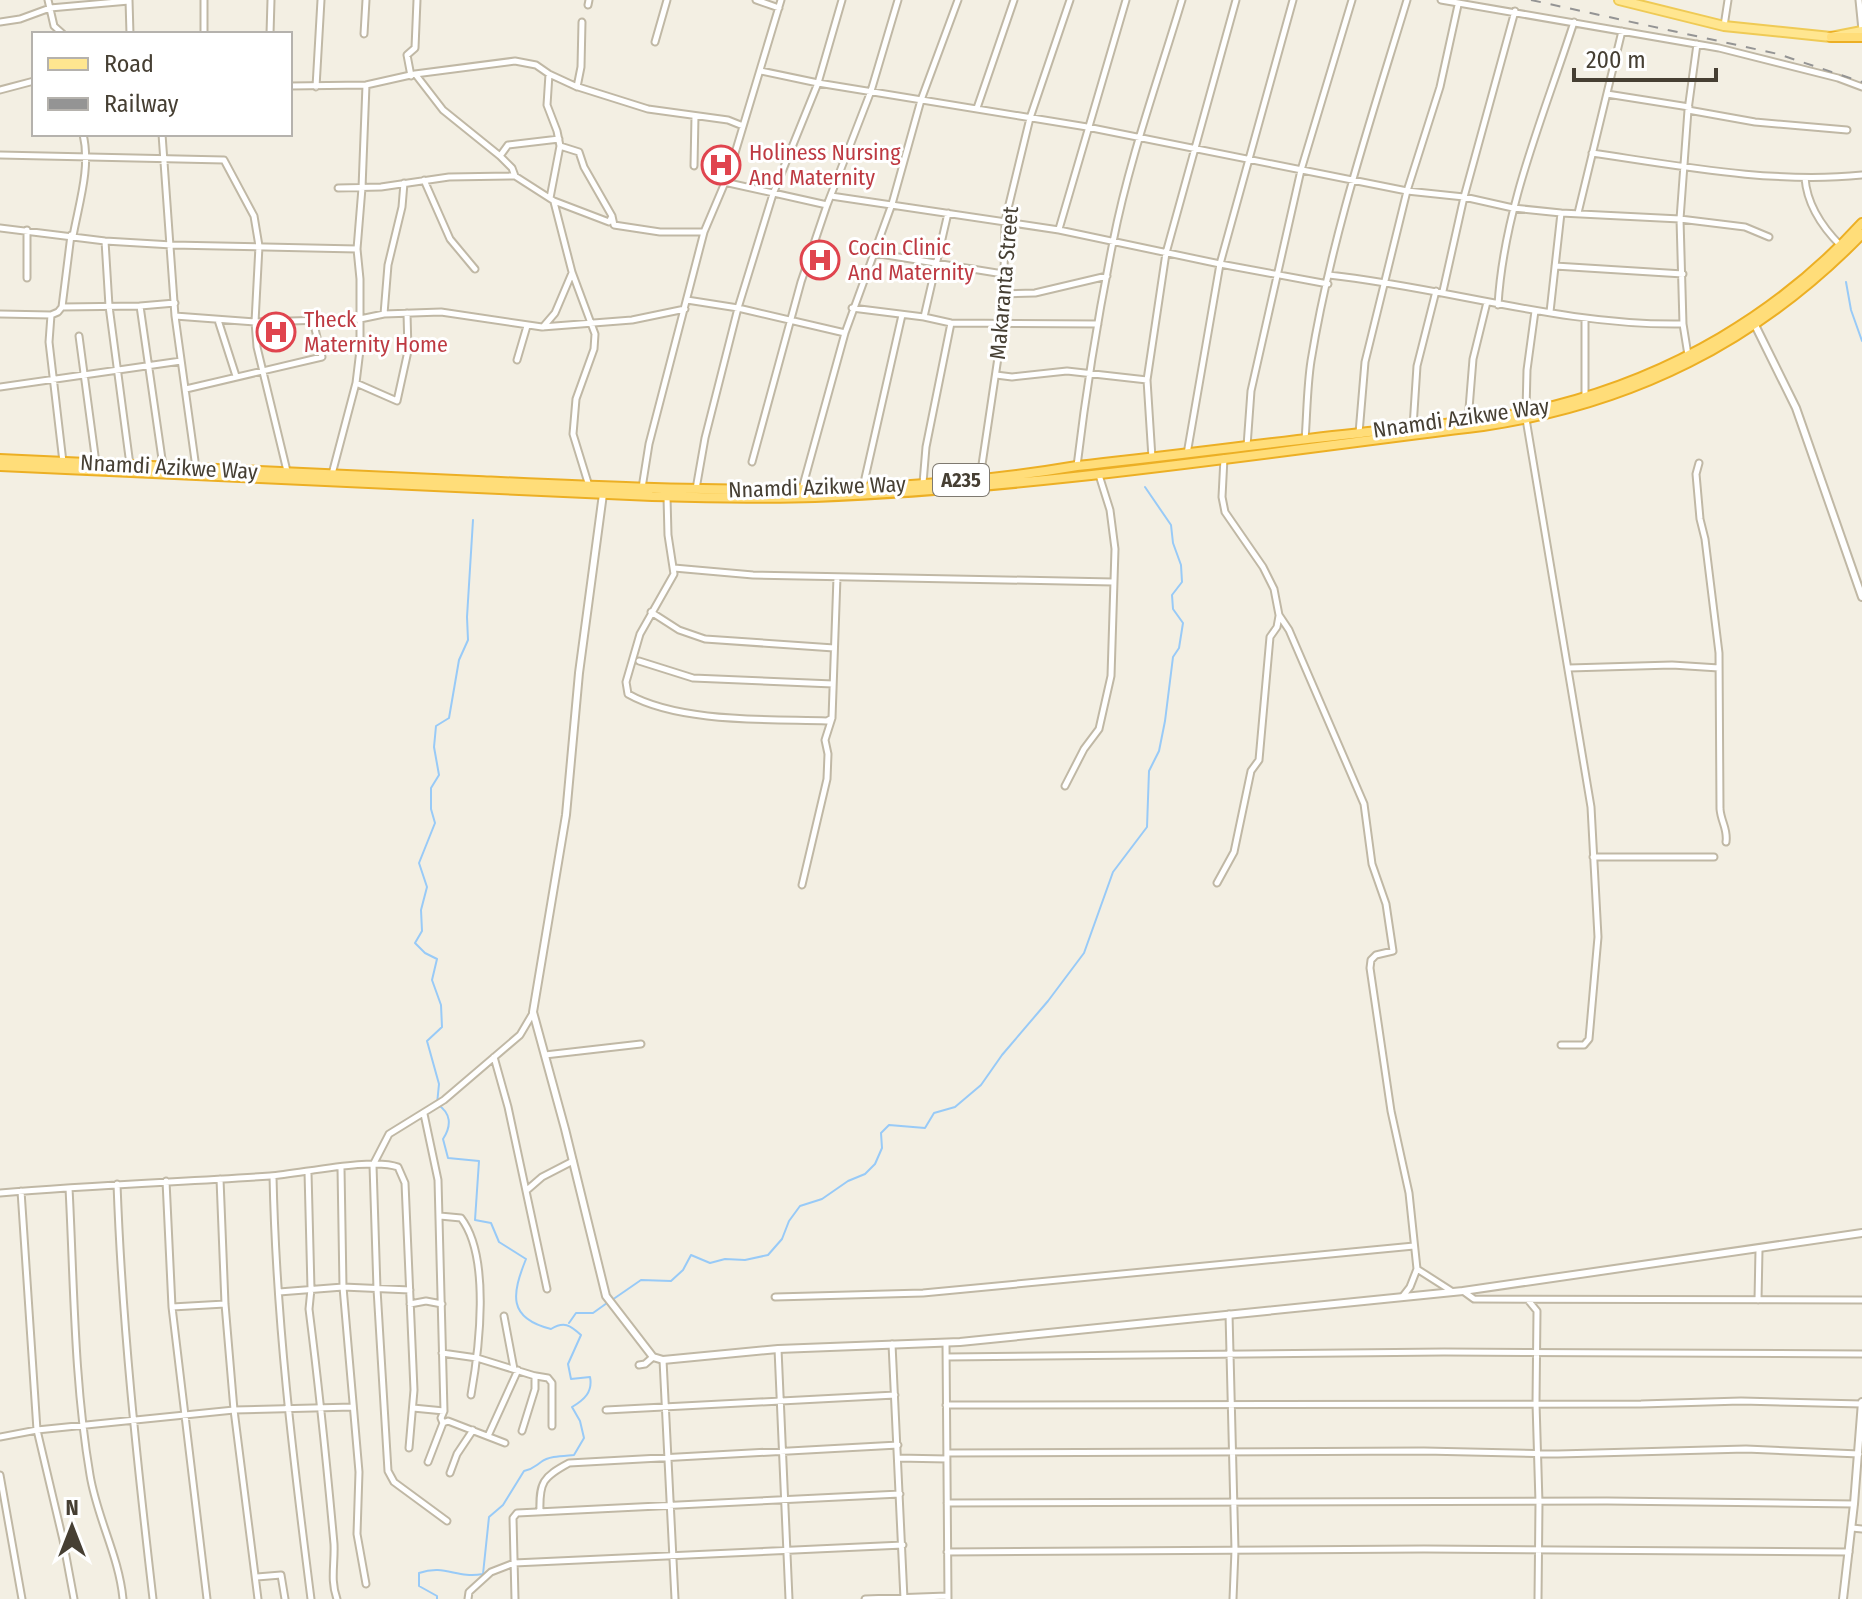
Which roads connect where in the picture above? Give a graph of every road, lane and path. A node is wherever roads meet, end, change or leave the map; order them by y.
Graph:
1 (48, 0) edge
2 (129, 0) edge
3 (204, 0) edge
4 (271, 0) edge
5 (321, 0) edge
6 (366, 0) edge
7 (417, 0) edge
8 (667, 0) edge
9 (756, 0) edge
10 (781, 0) edge
11 (842, 0) edge
12 (898, 0) edge
13 (958, 0) edge
14 (1014, 0) edge
15 (1070, 0) edge
16 (1126, 0) edge
17 (1182, 0) edge
18 (1236, 0) edge
19 (1293, 0) edge
20 (1352, 0) edge
21 (1407, 0) edge
22 (1441, 0) edge
23 (1619, 0) edge
24 (1728, 0) edge
25 (1859, 0) edge
26 (1458, 5) junction
27 (50, 8) junction
28 (779, 8) junction
29 (1515, 11) junction
30 (0, 22) edge
31 (582, 22) dead end
32 (1574, 22) junction
33 (1724, 26) junction
34 (1622, 31) junction
35 (61, 32) edge
36 (130, 32) edge
37 (204, 32) edge
38 (270, 32) edge
39 (1862, 33) edge
40 (364, 34) dead end
41 (1831, 37) joint
42 (655, 42) dead end
43 (1697, 44) junction
44 (761, 71) junction
45 (549, 74) junction
46 (413, 75) junction
47 (32, 82) edge
48 (818, 83) junction
49 (366, 85) junction
50 (292, 86) edge
51 (316, 87) junction
52 (577, 87) junction
53 (1862, 87) edge
54 (0, 90) edge
55 (871, 91) junction
56 (1607, 94) junction
57 (921, 100) junction
58 (977, 108) junction
59 (1689, 109) junction
60 (695, 116) junction
61 (1030, 118) junction
62 (743, 126) junction
63 (1087, 127) junction
64 (1847, 130) dead end
65 (83, 136) edge
66 (162, 136) edge
67 (1139, 138) junction
68 (559, 142) junction
69 (1194, 147) junction
70 (1592, 153) junction
71 (0, 155) edge
72 (500, 156) junction
73 (85, 158) junction
74 (164, 158) junction
75 (1248, 158) junction
76 (694, 166) dead end
77 (1685, 167) junction
78 (1301, 170) junction
79 (1862, 175) edge
80 (515, 176) junction
81 (1805, 178) junction
82 (424, 180) junction
83 (1352, 181) junction
84 (724, 182) junction
85 (404, 183) junction
86 (338, 188) dead end
87 (362, 188) junction
88 (1407, 191) junction
89 (773, 194) junction
90 (831, 196) junction
91 (1464, 197) junction
92 (552, 199) junction
93 (892, 204) junction
94 (827, 205) junction
95 (1513, 208) junction
96 (948, 213) junction
97 (1561, 213) junction
98 (1578, 213) junction
99 (612, 216) junction
100 (1680, 219) junction
101 (1005, 221) junction
102 (1862, 223) edge
103 (0, 228) edge
104 (27, 230) junction
105 (1059, 230) junction
106 (704, 232) junction
107 (1862, 234) edge
108 (72, 235) junction
109 (1769, 237) dead end
110 (1113, 240) junction
111 (105, 241) junction
112 (172, 245) junction
113 (259, 246) junction
114 (1841, 246) junction
115 (357, 249) junction
116 (874, 253) junction
117 (1166, 253) junction
118 (1220, 264) junction
119 (935, 265) junction
120 (1555, 266) junction
121 (475, 269) dead end
122 (572, 272) junction
123 (1003, 274) junction
124 (1683, 274) junction
125 (1329, 275) junction
126 (1107, 276) junction
127 (1276, 276) junction
128 (27, 278) dead end
129 (1384, 281) junction
130 (1328, 284) junction
131 (1439, 291) junction
132 (1002, 294) junction
133 (687, 300) junction
134 (1487, 302) junction
135 (175, 303) junction
136 (1498, 305) junction
137 (109, 306) junction
138 (140, 306) junction
139 (62, 307) junction
140 (738, 308) junction
141 (852, 308) junction
142 (685, 309) junction
143 (1535, 311) junction
144 (1549, 312) junction
145 (407, 313) junction
146 (0, 314) edge
147 (384, 314) junction
148 (51, 315) junction
149 (902, 315) junction
150 (175, 316) junction
151 (924, 317) junction
152 (1585, 318) junction
153 (360, 319) junction
154 (792, 319) junction
155 (218, 320) junction
156 (313, 321) junction
157 (255, 322) junction
158 (592, 322) junction
159 (951, 323) junction
160 (1003, 324) junction
161 (1099, 324) junction
162 (1683, 324) junction
163 (1755, 325) junction
164 (527, 326) junction
165 (542, 327) junction
166 (845, 333) junction
167 (79, 336) dead end
168 (1688, 356) junction
169 (517, 360) dead end
170 (181, 361) junction
171 (148, 366) junction
172 (264, 370) junction
173 (118, 371) junction
174 (1089, 373) junction
175 (996, 375) junction
176 (84, 376) junction
177 (236, 377) junction
178 (53, 380) junction
179 (1147, 380) junction
180 (356, 383) junction
181 (0, 387) edge
182 (186, 389) junction
183 (1585, 397) junction
184 (1526, 415) junction
185 (1468, 421) junction
186 (1413, 427) junction
187 (1359, 433) junction
188 (1305, 440) junction
189 (1247, 447) junction
190 (0, 452) edge
191 (1187, 454) junction
192 (1224, 457) junction
193 (1152, 458) junction
194 (24, 460) junction
195 (63, 462) junction
196 (752, 462) dead end
197 (96, 463) junction
198 (1699, 463) dead end
199 (0, 464) edge
200 (130, 465) junction
201 (163, 466) junction
202 (1077, 466) junction
203 (196, 468) junction
204 (287, 472) junction
205 (332, 474) junction
206 (1099, 475) junction
207 (980, 478) junction
208 (923, 483) junction
209 (589, 486) junction
210 (863, 487) junction
211 (641, 489) junction
212 (696, 490) junction
213 (802, 490) junction
214 (603, 494) junction
215 (667, 496) junction
216 (674, 568) junction
217 (837, 577) junction
218 (1113, 582) junction
219 (1862, 597) edge
220 (651, 612) junction
221 (1279, 615) junction
222 (834, 648) junction
223 (639, 661) dead end
224 (1569, 668) junction
225 (1720, 668) junction
226 (833, 684) junction
227 (832, 718) junction
228 (1065, 786) dead end
229 (1726, 842) dead end
230 (1593, 857) junction
231 (1714, 857) dead end
232 (1217, 883) dead end
233 (802, 885) dead end
234 (533, 1012) junction
235 (641, 1044) dead end
236 (1561, 1045) dead end
237 (545, 1055) junction
238 (494, 1057) junction
239 (424, 1114) junction
240 (573, 1161) junction
241 (373, 1165) junction
242 (341, 1168) junction
243 (308, 1172) junction
244 (273, 1176) junction
245 (220, 1179) junction
246 (166, 1181) junction
247 (117, 1184) junction
248 (69, 1188) junction
249 (526, 1190) junction
250 (21, 1191) junction
251 (0, 1193) edge
252 (440, 1216) junction
253 (1862, 1233) edge
254 (1414, 1246) junction
255 (1759, 1250) junction
256 (1417, 1269) junction
257 (343, 1287) junction
258 (311, 1289) junction
259 (377, 1289) junction
260 (547, 1289) dead end
261 (410, 1290) junction
262 (1463, 1291) junction
263 (279, 1292) junction
264 (1453, 1292) junction
265 (1403, 1296) junction
266 (775, 1297) dead end
267 (1528, 1300) junction
268 (1546, 1300) junction
269 (1758, 1300) junction
270 (1862, 1300) edge
271 (225, 1304) junction
272 (410, 1304) junction
273 (442, 1304) junction
274 (172, 1307) junction
275 (1537, 1311) junction
276 (1229, 1313) junction
277 (504, 1316) dead end
278 (946, 1343) junction
279 (892, 1344) junction
280 (778, 1349) junction
281 (1538, 1352) junction
282 (442, 1353) junction
283 (1230, 1354) junction
284 (1862, 1354) edge
285 (653, 1357) junction
286 (947, 1357) junction
287 (477, 1358) junction
288 (663, 1360) junction
289 (639, 1365) dead end
290 (516, 1370) junction
291 (535, 1376) junction
292 (471, 1395) dead end
293 (895, 1395) junction
294 (780, 1400) junction
295 (1536, 1403) junction
296 (1862, 1403) edge
297 (1230, 1404) junction
298 (946, 1405) junction
299 (322, 1407) junction
300 (353, 1407) junction
301 (666, 1407) junction
302 (413, 1408) junction
303 (234, 1410) junction
304 (288, 1410) junction
305 (606, 1410) dead end
306 (444, 1411) junction
307 (183, 1415) junction
308 (133, 1421) junction
309 (443, 1423) junction
310 (83, 1426) junction
311 (552, 1426) dead end
312 (37, 1430) junction
313 (473, 1430) junction
314 (522, 1431) dead end
315 (488, 1436) junction
316 (0, 1437) edge
317 (505, 1443) dead end
318 (898, 1445) junction
319 (409, 1448) dead end
320 (782, 1450) junction
321 (1231, 1453) junction
322 (1538, 1453) junction
323 (1859, 1454) junction
324 (668, 1456) junction
325 (947, 1456) junction
326 (898, 1458) junction
327 (428, 1462) dead end
328 (450, 1473) dead end
329 (0, 1475) edge
330 (1859, 1480) edge
331 (900, 1494) junction
332 (784, 1500) junction
333 (1233, 1502) junction
334 (947, 1503) junction
335 (1539, 1503) junction
336 (1854, 1504) junction
337 (670, 1506) junction
338 (540, 1512) junction
339 (447, 1521) dead end
340 (1852, 1528) junction
341 (1862, 1529) edge
342 (903, 1545) junction
343 (787, 1550) junction
344 (1235, 1550) junction
345 (947, 1552) junction
346 (1538, 1552) junction
347 (1849, 1552) junction
348 (672, 1554) junction
349 (514, 1563) junction
350 (257, 1577) junction
351 (366, 1584) dead end
352 (904, 1598) edge
353 (948, 1598) edge
354 (22, 1599) edge
355 (74, 1599) edge
356 (123, 1599) edge
357 (153, 1599) edge
358 (207, 1599) edge
359 (258, 1599) edge
360 (285, 1599) edge
361 (311, 1599) edge
362 (337, 1599) edge
363 (468, 1599) edge
364 (515, 1599) edge
365 (675, 1599) edge
366 (789, 1599) edge
367 (865, 1599) edge
368 (1233, 1599) edge
369 (1538, 1599) edge
370 (1843, 1599) edge

1 - 27 street
2 - 27 street
2 - 36 street
3 - 37 street
4 - 38 street
5 - 51 street
6 - 40 street
7 - 46 street
8 - 42 street
9 - 28 street
10 - 28 street
11 - 48 street
12 - 55 street
13 - 57 street
14 - 58 street
15 - 61 street, Makaranta Street
16 - 63 street
17 - 67 street
18 - 69 street
19 - 75 street
20 - 78 street
21 - 83 street
22 - 26 street
23 - 33 main road
24 - 33 street
25 - 39 street
26 - 29 street
26 - 88 street
27 - 30 street
27 - 35 street
28 - 44 street
29 - 32 street
29 - 91 street
31 - 52 street
32 - 34 street
32 - 95 street
33 - 41 main road
34 - 43 street
34 - 56 street
39 - 41 highway
43 - 53 street
43 - 59 street
44 - 48 street
44 - 62 street
45 - 46 street
45 - 52 street
45 - 68 street
46 - 49 street
46 - 72 street
47 - 54 street
48 - 55 street
48 - 89 street
49 - 51 street
49 - 87 street
50 - 51 street
52 - 60 street
55 - 57 street
55 - 90 street
56 - 59 street
56 - 70 street
57 - 58 street
57 - 93 street
58 - 61 street
59 - 64 street
59 - 77 street
60 - 62 street
60 - 76 street
61 - 63 street
61 - 101 street, Makaranta Street
62 - 84 street
63 - 67 street
63 - 105 street
65 - 73 street
66 - 74 street
67 - 69 street
67 - 110 street
68 - 72 street
68 - 92 street
68 - 99 street
69 - 75 street
69 - 117 street
70 - 77 street
70 - 98 street
71 - 73 street
72 - 80 street
73 - 74 street
73 - 108 street
74 - 112 street
74 - 113 street
75 - 78 street
75 - 118 street
77 - 81 street
77 - 100 street
78 - 83 street
78 - 127 street
79 - 81 street
80 - 82 street
80 - 92 street
81 - 114 street
82 - 85 street
82 - 121 street
83 - 88 street
83 - 125 street
84 - 89 street
84 - 106 street
85 - 87 street
85 - 147 street
86 - 87 street
87 - 115 street
88 - 91 street
88 - 129 street
89 - 94 street
89 - 140 street
90 - 93 street
90 - 94 street
91 - 95 street
91 - 131 street
92 - 99 street
92 - 122 street
93 - 96 street
93 - 116 street
94 - 154 street
95 - 97 street
95 - 136 street
96 - 101 street
96 - 119 street
97 - 98 street
97 - 120 street
98 - 100 street
99 - 106 street
100 - 109 street
100 - 124 street
101 - 105 street
101 - 123 street, Makaranta Street
102 - 114 highway, Nnamdi Azikwe Way / A235
103 - 104 street
104 - 108 street
104 - 128 street
105 - 110 street
106 - 133 street
107 - 163 highway, Nnamdi Azikwe Way / A235
108 - 111 street
108 - 139 street
110 - 117 street
110 - 126 street
111 - 112 street
111 - 137 street
112 - 113 street
112 - 135 street
113 - 115 street
113 - 157 street
114 - 168 highway, Nnamdi Azikwe Way / A235
115 - 153 street
116 - 119 street
116 - 141 street
117 - 118 street
117 - 179 street
118 - 127 street
118 - 191 street
119 - 123 street
119 - 151 street
120 - 124 street
120 - 144 street
122 - 158 street
122 - 165 street
123 - 132 street, Makaranta Street
124 - 162 street
125 - 129 street
125 - 130 street
126 - 132 street
126 - 161 street
127 - 130 street
127 - 189 street
129 - 131 street
129 - 187 street
130 - 188 street
131 - 134 street
131 - 186 street
132 - 160 street, Makaranta Street
133 - 140 street
133 - 142 street
134 - 136 street
134 - 185 street
135 - 138 street
135 - 150 street
136 - 143 street
137 - 138 street
137 - 139 street
137 - 173 street
138 - 171 street
139 - 148 street
140 - 154 street
140 - 212 street
141 - 149 street
141 - 166 street
142 - 158 street
142 - 211 street
143 - 144 street
143 - 184 street
144 - 152 street
145 - 147 street
145 - 164 street
145 - 180 street
146 - 148 street
147 - 153 street
148 - 178 street
149 - 151 street
149 - 210 street
150 - 155 street
150 - 170 street
151 - 159 street
152 - 162 street
152 - 183 street
153 - 156 street
153 - 180 street
154 - 166 street
154 - 196 street
155 - 157 street
155 - 177 street
156 - 157 street
156 - 172 street
157 - 172 street
158 - 165 street
158 - 209 street
159 - 160 street
159 - 208 street
160 - 161 street
160 - 175 street, Makaranta Street
161 - 174 street
162 - 168 street
163 - 184 highway, Nnamdi Azikwe Way / A235
163 - 219 street
164 - 165 street
164 - 169 street
166 - 213 street
167 - 176 street
168 - 183 highway, Nnamdi Azikwe Way / A235
170 - 171 street
170 - 182 street
171 - 173 street
171 - 201 street
172 - 177 street
172 - 204 street
173 - 176 street
173 - 200 street
174 - 175 street
174 - 179 street
174 - 202 street
175 - 207 street, Makaranta Street
176 - 178 street
176 - 197 street
177 - 182 street
178 - 181 street
178 - 195 street
179 - 193 street
180 - 205 street
182 - 203 street
183 - 184 highway, Nnamdi Azikwe Way / A235
184 - 185 highway, Nnamdi Azikwe Way / A235
184 - 192 highway, Nnamdi Azikwe Way / A235
184 - 224 street
185 - 186 highway, Nnamdi Azikwe Way / A235
186 - 187 highway, Nnamdi Azikwe Way / A235
187 - 188 highway, Nnamdi Azikwe Way / A235
188 - 189 highway, Nnamdi Azikwe Way / A235
189 - 191 highway, Nnamdi Azikwe Way / A235
190 - 194 highway
191 - 193 highway, Nnamdi Azikwe Way / A235
192 - 206 highway, Nnamdi Azikwe Way / A235
192 - 221 street
193 - 202 highway, Nnamdi Azikwe Way / A235
194 - 195 highway, Nnamdi Azikwe Way / A235
194 - 199 highway, Nnamdi Azikwe Way / A235
195 - 197 highway, Nnamdi Azikwe Way / A235
197 - 200 highway, Nnamdi Azikwe Way / A235
198 - 225 street
199 - 214 highway, Nnamdi Azikwe Way / A235
200 - 201 highway, Nnamdi Azikwe Way / A235
201 - 203 highway, Nnamdi Azikwe Way / A235
202 - 207 highway, Nnamdi Azikwe Way / A235
203 - 204 highway, Nnamdi Azikwe Way / A235
204 - 205 highway, Nnamdi Azikwe Way / A235
205 - 209 highway, Nnamdi Azikwe Way / A235
206 - 215 highway, Nnamdi Azikwe Way / A235
206 - 218 street
207 - 208 highway, Nnamdi Azikwe Way / A235
208 - 210 highway, Nnamdi Azikwe Way / A235
209 - 211 highway, Nnamdi Azikwe Way / A235
210 - 213 highway, Nnamdi Azikwe Way / A235
211 - 212 highway, Nnamdi Azikwe Way / A235
212 - 213 highway, Nnamdi Azikwe Way / A235
214 - 215 highway, Nnamdi Azikwe Way / A235
214 - 234 street
215 - 216 street
216 - 217 street
216 - 220 street
217 - 218 street
217 - 222 street
218 - 228 street
220 - 222 street
220 - 227 street
221 - 232 street
221 - 254 street
222 - 226 street
223 - 226 street
224 - 225 street
224 - 230 street
225 - 229 street
226 - 227 street
227 - 233 street
230 - 231 street
230 - 236 street
234 - 237 street
234 - 238 street
235 - 237 street
237 - 240 street
238 - 239 street
238 - 249 street
239 - 241 street
239 - 252 street
240 - 249 street
240 - 285 street
241 - 242 street
241 - 259 street
241 - 261 street
242 - 243 street
242 - 257 street
243 - 244 street
243 - 258 street
244 - 245 street
244 - 263 street
245 - 246 street
245 - 271 street
246 - 247 street
246 - 274 street
247 - 248 street
247 - 308 street
248 - 250 street
248 - 310 street
249 - 260 street
250 - 251 street
250 - 312 street
252 - 273 street
252 - 287 street
253 - 255 street
254 - 256 street
254 - 266 street
255 - 262 street
255 - 269 street
256 - 264 street
256 - 265 street
257 - 258 street
257 - 259 street
257 - 300 street
258 - 263 street
258 - 299 street
259 - 261 street
259 - 339 street
261 - 272 street
262 - 264 street
262 - 267 street
263 - 304 street
264 - 265 street
265 - 276 street
267 - 268 street
267 - 275 street
268 - 269 street
268 - 275 street
269 - 270 street
271 - 274 street
271 - 303 street
272 - 273 street
272 - 302 street
273 - 282 street
274 - 307 street
275 - 281 street
276 - 278 street
276 - 283 street
277 - 290 street
278 - 279 street
278 - 286 street
279 - 280 street
279 - 293 street
280 - 288 street
280 - 294 street
281 - 283 street
281 - 284 street
281 - 295 street
282 - 287 street
282 - 306 street
283 - 286 street
283 - 297 street
285 - 288 street
285 - 289 street
286 - 298 street
287 - 290 street
287 - 292 street
288 - 301 street
290 - 291 street
290 - 315 street
291 - 311 street
291 - 314 street
293 - 294 street
293 - 318 street
294 - 301 street
294 - 320 street
295 - 296 street
295 - 297 street
295 - 322 street
296 - 323 street
297 - 298 street
297 - 321 street
298 - 325 street
299 - 300 street
299 - 304 street
299 - 362 street
300 - 351 street
301 - 305 street
301 - 324 street
302 - 306 street
302 - 319 street
303 - 304 street
303 - 307 street
303 - 350 street
304 - 361 street
306 - 309 street
307 - 308 street
307 - 358 street
308 - 310 street
308 - 357 street
309 - 313 street
309 - 327 street
310 - 312 street
310 - 356 street
312 - 316 street
312 - 355 street
313 - 315 street
313 - 328 street
315 - 317 street
318 - 320 street
318 - 326 street
320 - 324 street
320 - 332 street
321 - 322 street
321 - 325 street
321 - 333 street
322 - 323 street
322 - 335 street
323 - 330 street
324 - 337 street
324 - 338 street
325 - 326 street
325 - 334 street
326 - 331 street
329 - 354 street
330 - 336 street
331 - 332 street
331 - 342 street
332 - 337 street
332 - 343 street
333 - 334 street
333 - 335 street
333 - 344 street
334 - 345 street
335 - 336 street
335 - 346 street
336 - 340 street
337 - 338 street
337 - 348 street
338 - 349 street
340 - 341 street
340 - 347 street
342 - 343 street
342 - 352 street
343 - 348 street
343 - 366 street
344 - 345 street
344 - 346 street
344 - 368 street
345 - 353 street
346 - 347 street
346 - 369 street
347 - 370 street
348 - 349 street
348 - 365 street
349 - 363 street
349 - 364 street
350 - 359 street
350 - 360 street
352 - 353 street
352 - 367 street

